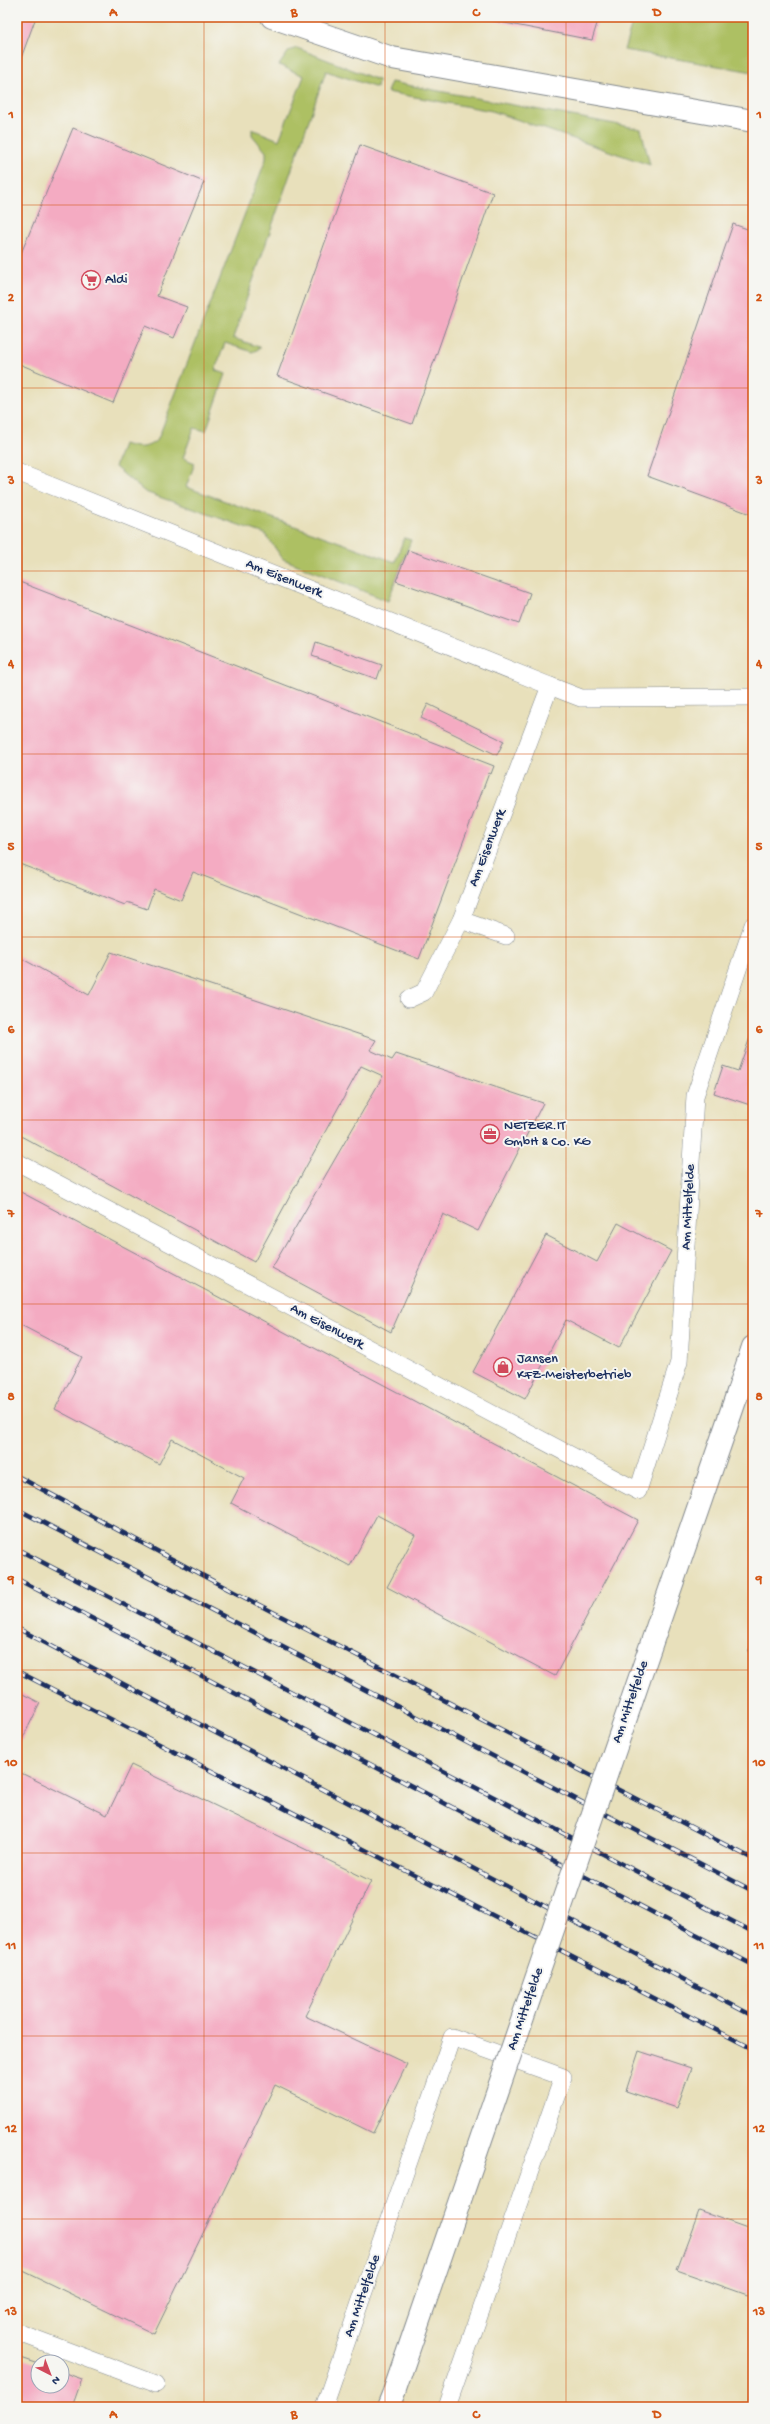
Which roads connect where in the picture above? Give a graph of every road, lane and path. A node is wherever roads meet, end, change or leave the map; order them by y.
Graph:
1 (272, 17) edge
2 (753, 121) edge
3 (17, 472) edge
4 (550, 686) junction
5 (753, 697) edge
6 (461, 920) junction
7 (753, 926) edge
8 (506, 936) dead end
9 (409, 999) dead end
10 (17, 1162) edge
11 (753, 1347) edge
12 (638, 1491) joint
13 (17, 2332) edge
14 (156, 2384) dead end
15 (391, 2400) edge
16 (324, 2407) edge
17 (447, 2407) edge

1 - 2 street
3 - 4 lane, Am Eisenwerk
4 - 5 lane, Am Eisenwerk
4 - 6 lane, Am Eisenwerk
6 - 8 lane
6 - 9 lane, Am Eisenwerk
7 - 12 lane, Am Mittelfelde
10 - 12 lane, Am Eisenwerk
11 - 15 street, Am Mittelfelde, bridge
13 - 14 lane
16 - 17 lane, Am Mittelfelde

